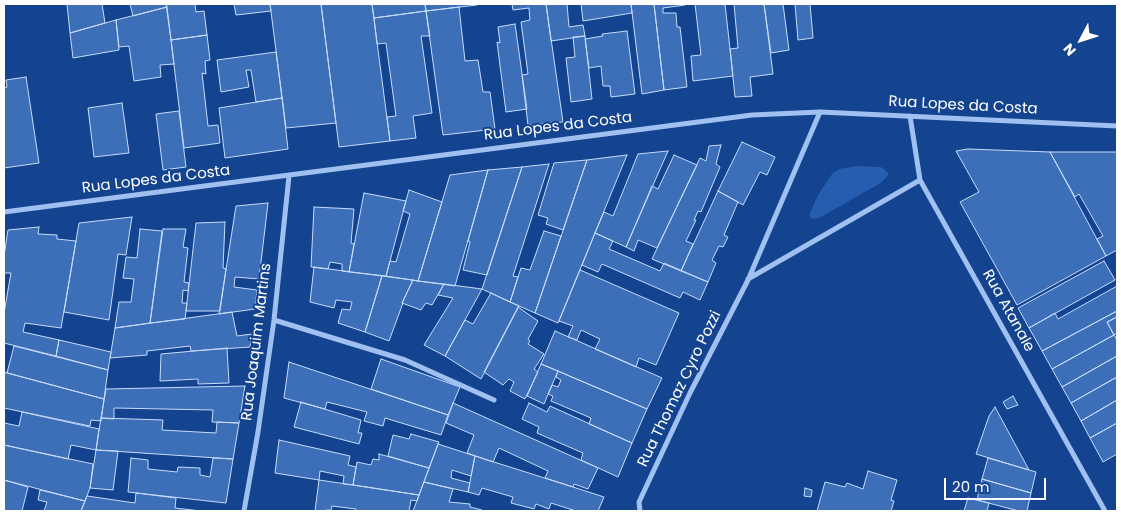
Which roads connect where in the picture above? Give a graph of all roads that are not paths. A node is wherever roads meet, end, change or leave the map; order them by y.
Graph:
1 (820, 112) junction
2 (910, 116) junction
3 (1117, 126) edge
4 (289, 176) junction
5 (920, 180) junction
6 (4, 212) edge
7 (748, 280) junction
8 (274, 320) junction
9 (494, 400) dead end
10 (244, 511) edge
11 (640, 511) edge
12 (1105, 511) edge

1 - 2 street, Rua Lopes da Costa
1 - 4 street, Rua Lopes da Costa
1 - 7 street, Rua Thomaz Cyro Pozzi
2 - 3 street, Rua Lopes da Costa
2 - 5 street, Rua Atanale
4 - 6 street, Rua Lopes da Costa
4 - 8 street, Rua Joaquim Martins
5 - 7 street
5 - 12 street, Rua Atanale
7 - 11 street, Rua Thomaz Cyro Pozzi
8 - 9 street
8 - 10 street, Rua Joaquim Martins

